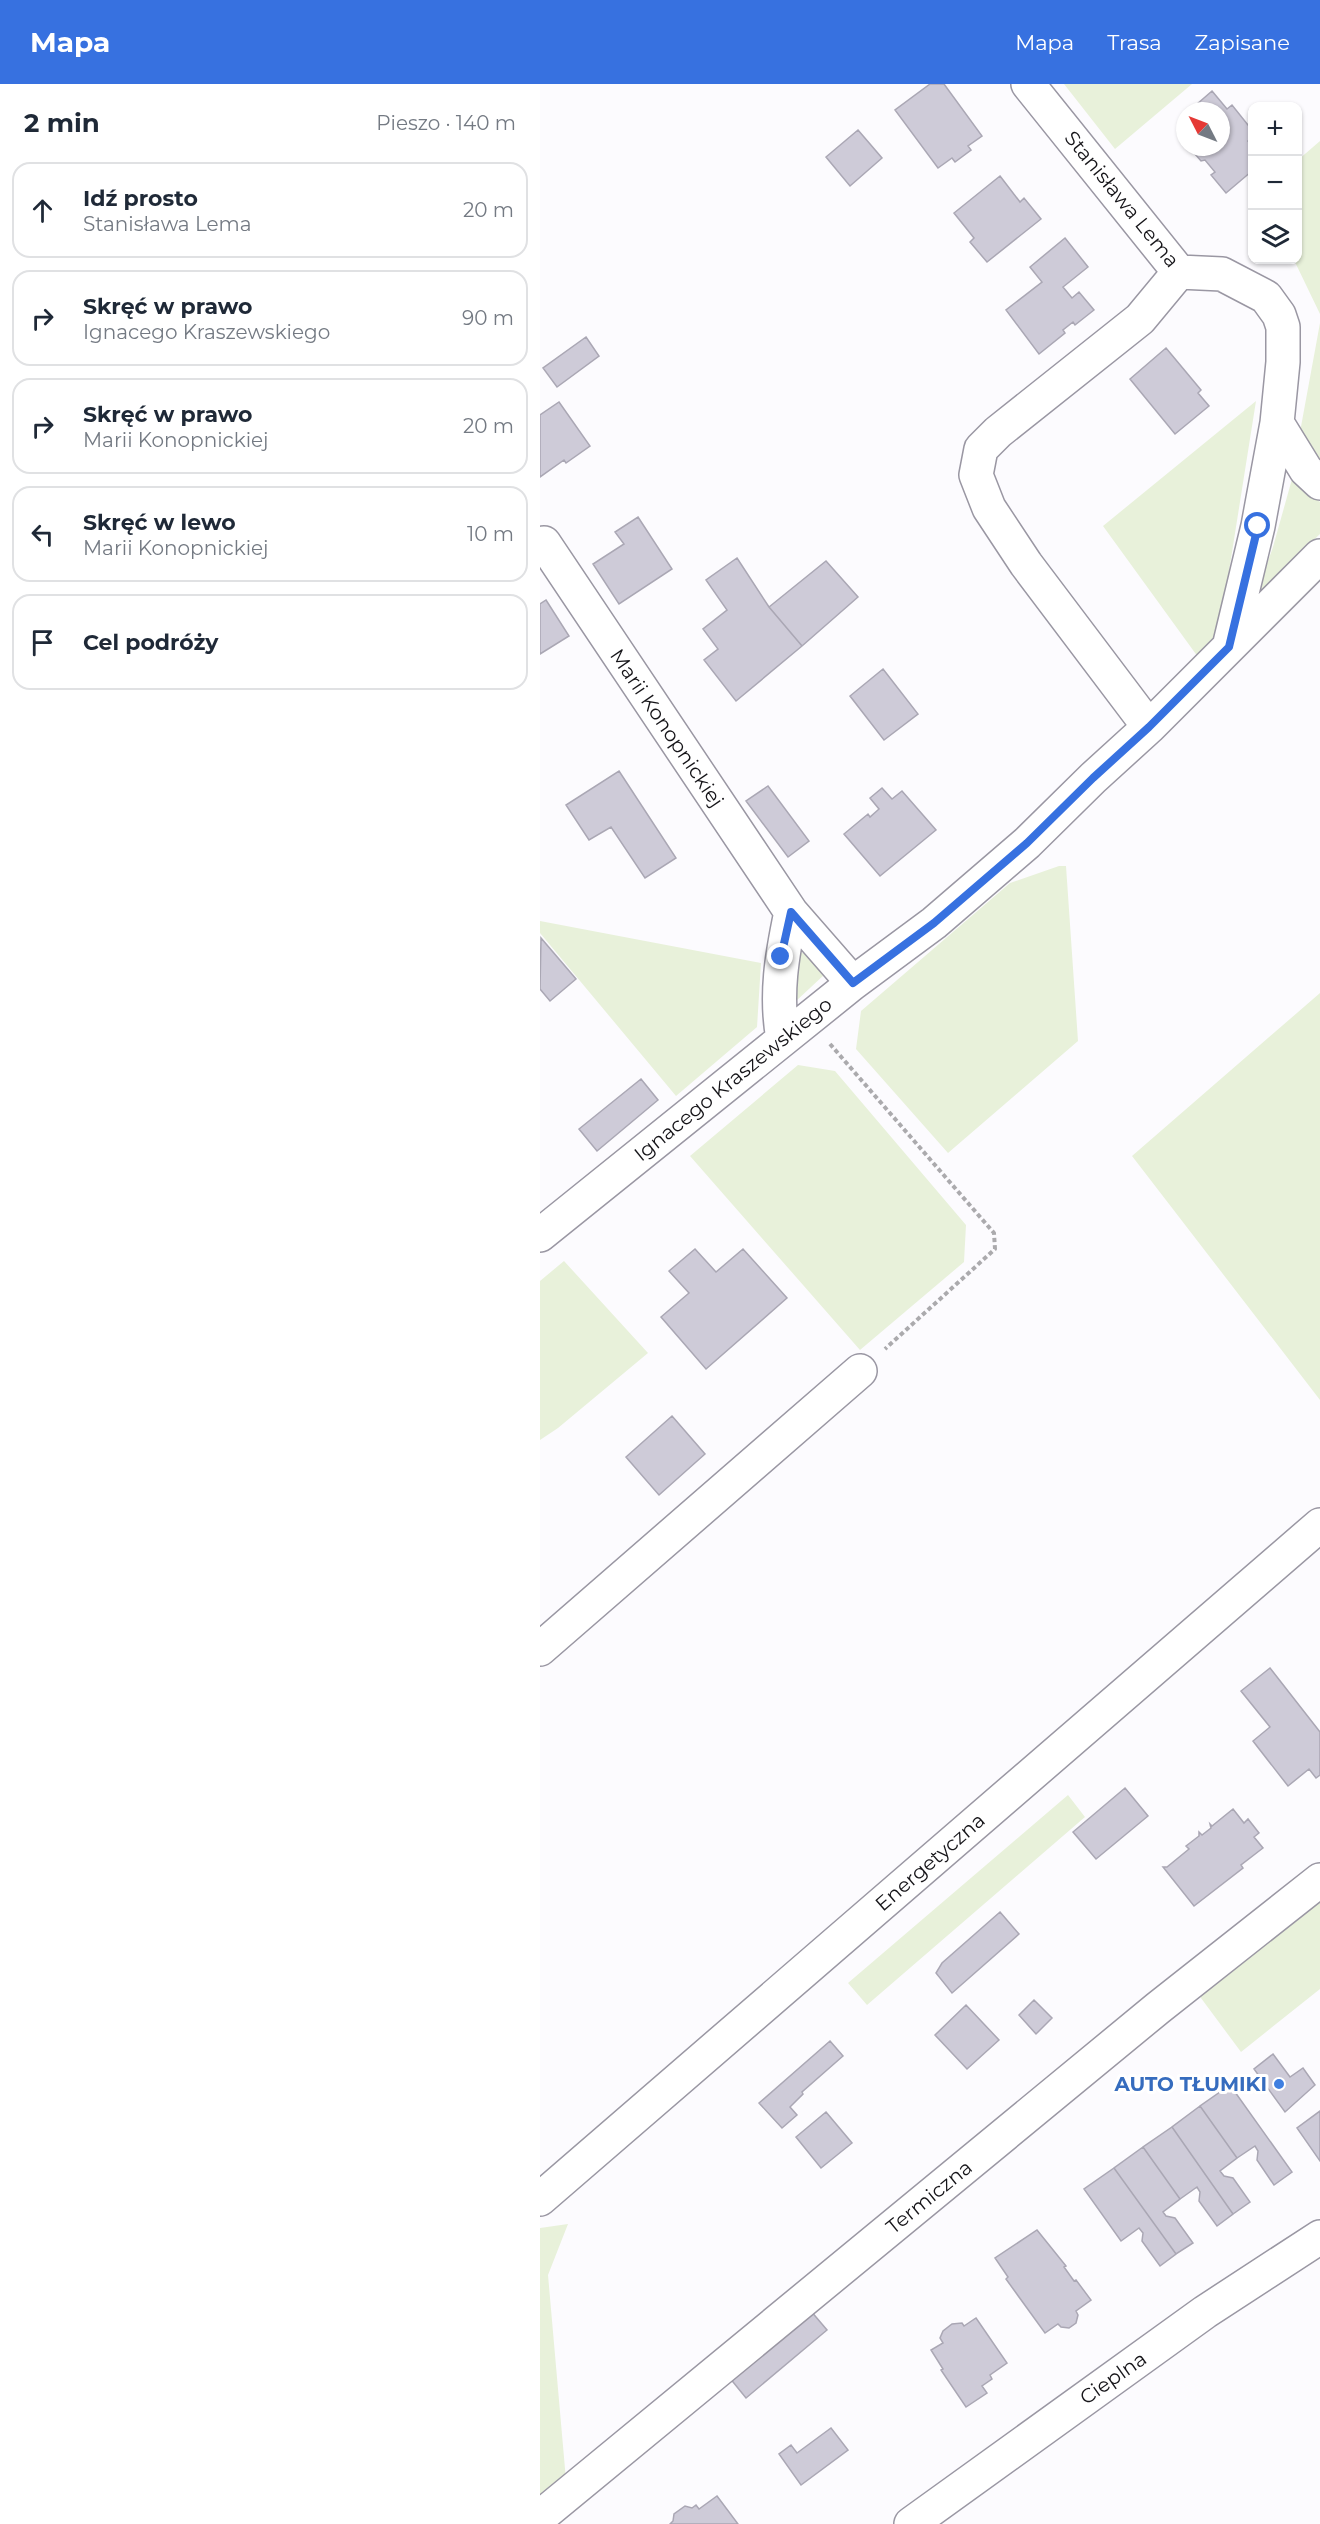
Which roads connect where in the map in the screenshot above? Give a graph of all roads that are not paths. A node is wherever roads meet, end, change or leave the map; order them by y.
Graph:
1 (1028, 84) edge
2 (1179, 272) junction
3 (1277, 423) junction
4 (1320, 483) edge
5 (544, 543) dead end
6 (1320, 556) edge
7 (1229, 647) junction
8 (1149, 727) junction
9 (791, 912) junction
10 (853, 983) junction
11 (783, 1039) junction
12 (540, 1235) edge
13 (860, 1371) road end
14 (1320, 1525) edge
15 (540, 1649) edge
16 (1320, 1880) edge
17 (540, 2199) edge
18 (1320, 2237) edge
19 (540, 2517) edge
20 (911, 2524) edge

1 - 2 street, Stanisława Lema
2 - 3 street, Stanisława Lema
2 - 8 street
3 - 4 street
3 - 7 street, Stanisława Lema
5 - 9 street, Marii Konopnickiej
6 - 7 street, Ignacego Kraszewskiego
7 - 8 street, Ignacego Kraszewskiego
8 - 10 street, Ignacego Kraszewskiego
9 - 10 street, Marii Konopnickiej
9 - 11 street
10 - 11 street, Ignacego Kraszewskiego
11 - 12 street, Ignacego Kraszewskiego
13 - 15 street
14 - 17 street, Energetyczna
16 - 19 street, Termiczna
18 - 20 street, Cieplna

